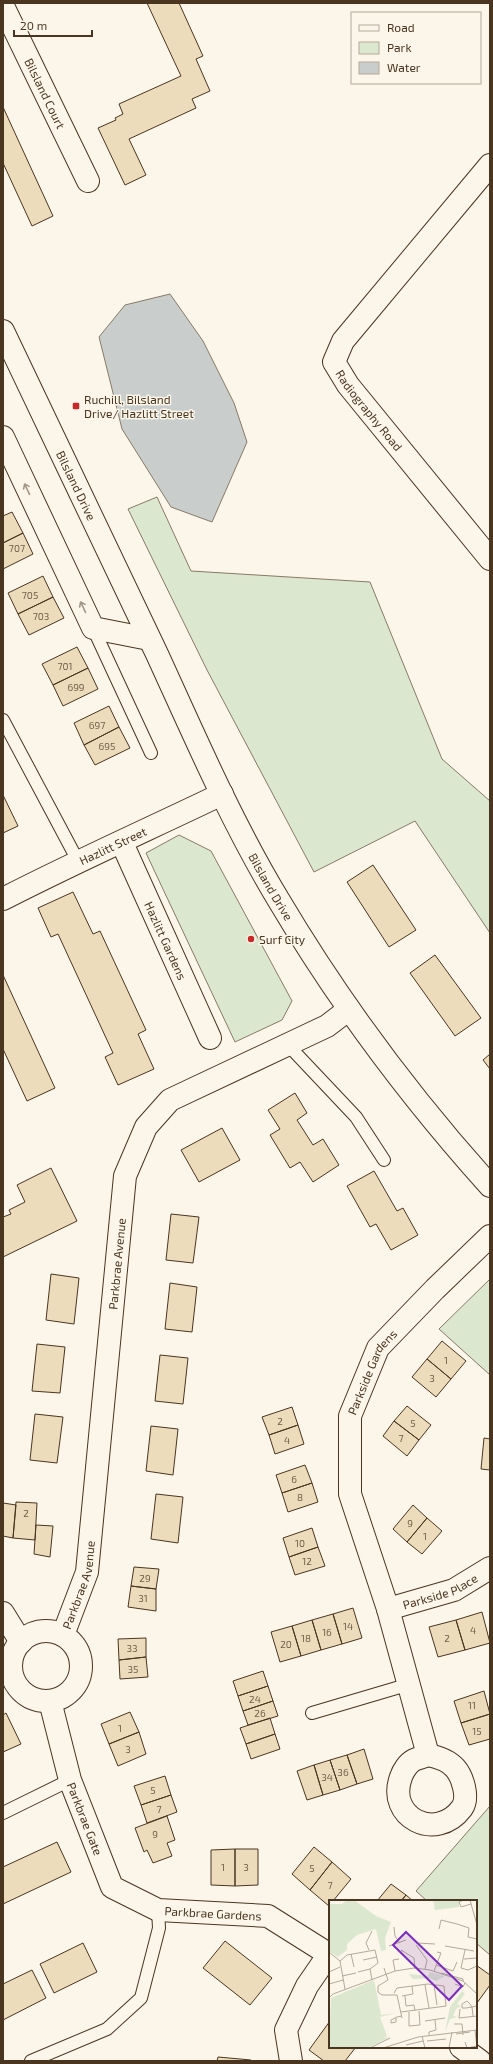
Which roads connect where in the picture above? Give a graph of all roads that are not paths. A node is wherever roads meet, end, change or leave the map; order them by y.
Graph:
1 (3, 6) edge
2 (490, 165) edge
3 (88, 181) dead end
4 (3, 331) edge
5 (3, 438) edge
6 (486, 546) edge
7 (93, 628) junction
8 (149, 639) junction
9 (3, 720) edge
10 (151, 753) dead end
11 (222, 794) junction
12 (122, 843) junction
13 (78, 861) junction
14 (3, 898) edge
15 (348, 1010) junction
16 (210, 1038) dead end
17 (288, 1045) junction
18 (384, 1160) dead end
19 (490, 1186) edge
20 (490, 1236) edge
21 (490, 1568) edge
22 (388, 1610) junction
23 (3, 1613) edge
24 (63, 1635) junction
25 (21, 1642) junction
26 (410, 1684) junction
27 (50, 1700) junction
28 (312, 1713) dead end
29 (428, 1755) dead end
30 (70, 1780) junction
31 (3, 1813) edge
32 (158, 1910) junction
33 (329, 1955) edge
34 (461, 2048) edge
35 (31, 2061) edge
36 (290, 2061) edge
37 (480, 2061) edge

1 - 3 street, Bilsland Court
2 - 6 street, Radiography Road
4 - 8 street, Bilsland Drive
7 -> 5 street
7 - 8 street
7 - 10 lane
8 - 11 street, Bilsland Drive
9 - 13 lane
11 - 12 street, Hazlitt Street
11 - 15 street, Bilsland Drive
12 - 13 street, Hazlitt Street
12 - 16 street, Hazlitt Gardens
13 - 14 street, Hazlitt Street
15 - 17 street, Parkbrae Avenue
15 - 19 street, Bilsland Drive
17 - 18 lane
17 - 24 street, Parkbrae Avenue
20 - 22 street, Parkside Gardens
21 - 22 street, Parkside Place
22 - 26 street, Parkside Gardens
23 - 25 street
24 - 25 street
24 - 27 street
25 - 27 street
26 - 28 lane
26 - 29 street, Parkside Gardens
27 - 30 street, Parkbrae Gate
30 - 31 lane
30 - 32 street, Parkbrae Gate
32 - 33 street, Parkbrae Gardens
32 - 35 lane
33 - 36 street
34 - 37 street

